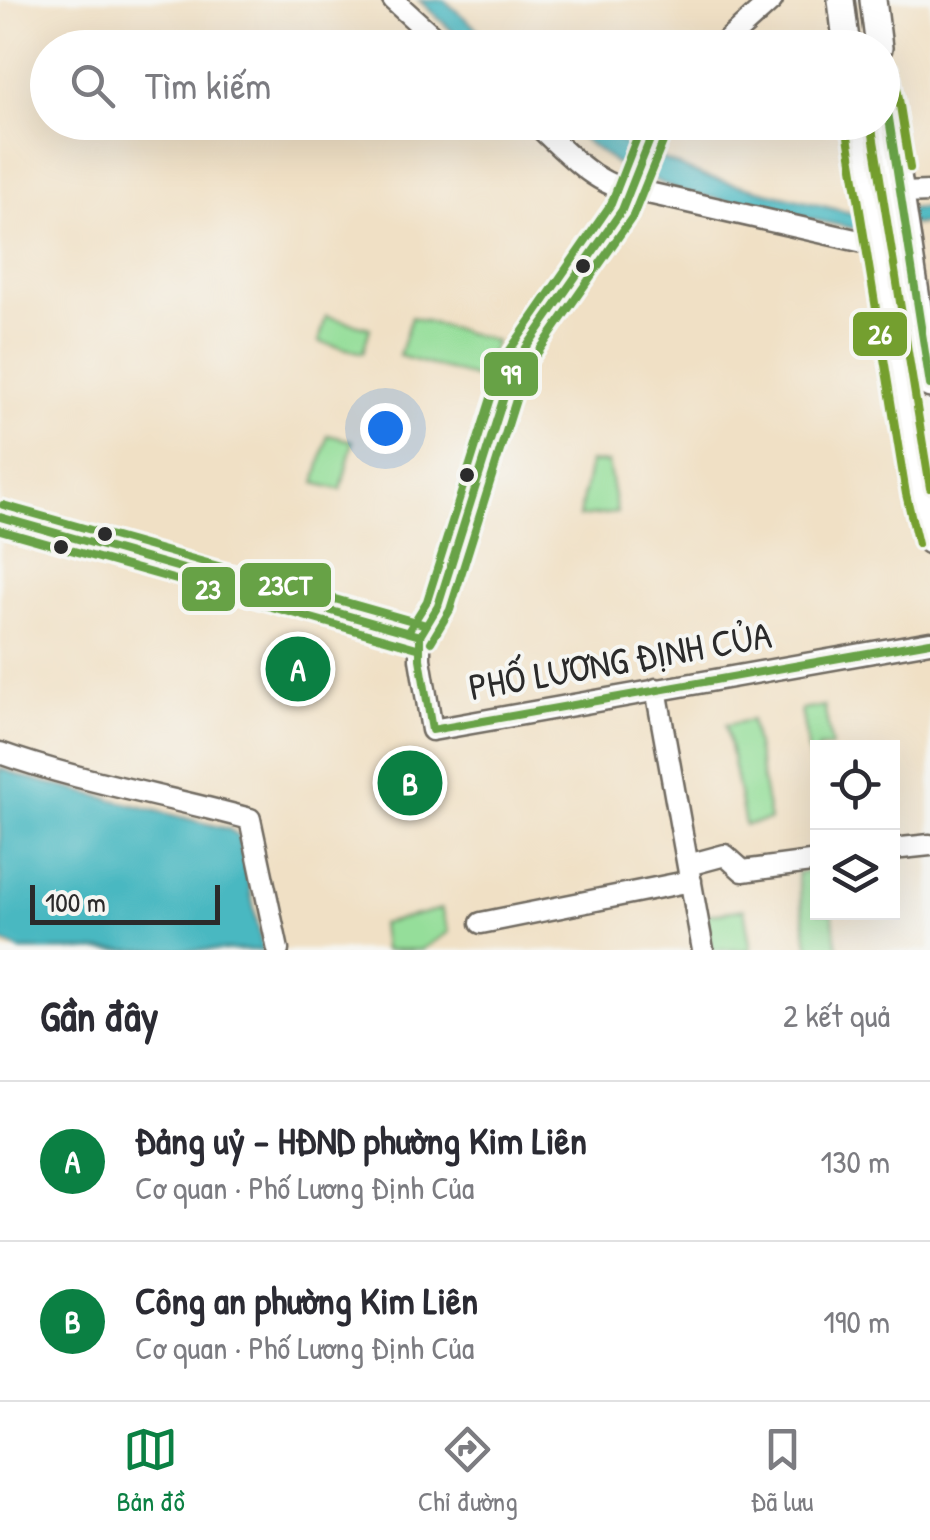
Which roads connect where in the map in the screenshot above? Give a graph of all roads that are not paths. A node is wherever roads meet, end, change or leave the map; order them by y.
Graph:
1 (393, 0) edge
2 (772, 0) edge
3 (840, 0) edge
4 (859, 0) edge
5 (872, 0) edge
6 (426, 30) edge
7 (738, 30) edge
8 (844, 30) edge
9 (862, 30) edge
10 (876, 30) edge
11 (554, 140) edge
12 (650, 140) edge
13 (861, 140) edge
14 (877, 140) edge
15 (893, 140) edge
16 (632, 186) junction
17 (902, 192) junction
18 (930, 192) edge
19 (919, 239) edge
20 (876, 240) junction
21 (929, 368) edge
22 (928, 475) edge
23 (0, 518) edge
24 (930, 533) edge
25 (930, 541) edge
26 (420, 636) junction
27 (930, 642) edge
28 (656, 690) junction
29 (0, 753) edge
30 (930, 844) edge
31 (900, 848) edge
32 (810, 862) edge
33 (690, 873) junction
34 (481, 923) dead end
35 (278, 950) edge
36 (704, 950) edge

1 - 6 street
2 - 7 street
3 - 8 main road
4 - 9 main road
5 - 10 main road
11 - 16 street
12 - 16 street
13 - 20 main road
14 - 22 main road
15 - 17 main road
16 - 20 street
16 - 26 street
17 - 18 street
17 - 19 main road
19 - 21 main road
20 - 25 main road
22 - 24 main road
23 - 26 street, PHỐ LƯƠNG ĐỊNH CỦA
26 - 28 street, PHỐ LƯƠNG ĐỊNH CỦA
27 - 28 street, PHỐ LƯƠNG ĐỊNH CỦA
28 - 33 street
29 - 35 street
30 - 31 street
32 - 33 street
33 - 34 street
33 - 36 street

